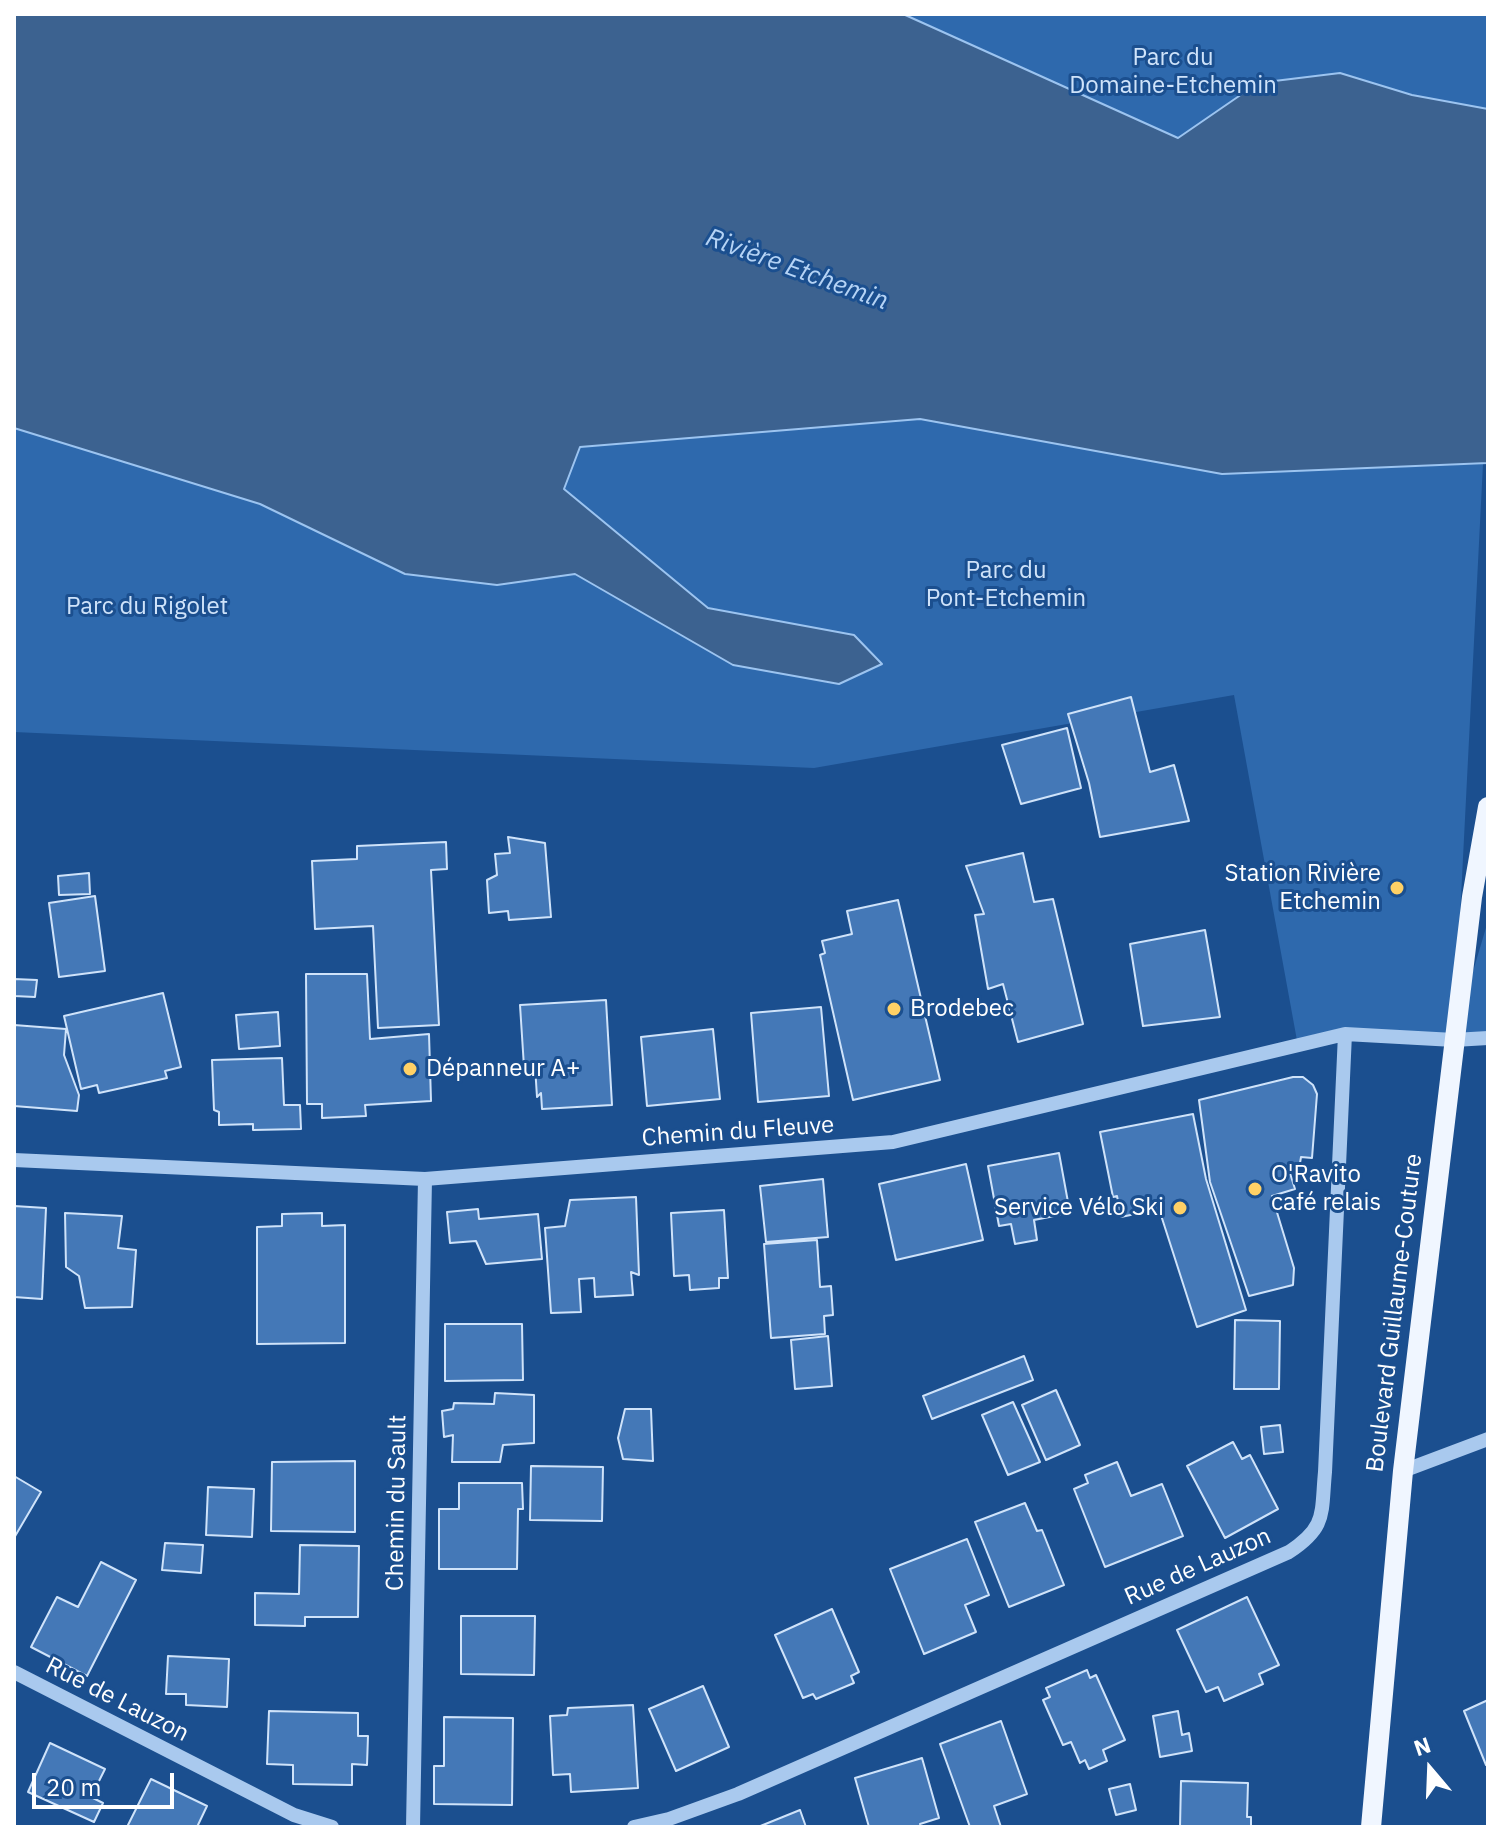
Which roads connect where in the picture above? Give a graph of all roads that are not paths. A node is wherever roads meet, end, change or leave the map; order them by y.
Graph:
1 (1488, 807) edge
2 (1345, 1034) junction
3 (1488, 1038) edge
4 (1454, 1040) junction
5 (14, 1160) edge
6 (425, 1179) junction
7 (1488, 1439) edge
8 (1403, 1471) junction
9 (14, 1672) edge
10 (332, 1827) edge
11 (413, 1827) edge
12 (634, 1827) edge
13 (1371, 1827) edge

1 - 4 main road, Boulevard Guillaume-Couture
2 - 4 street, Chemin du Fleuve
2 - 6 street, Chemin du Fleuve
2 - 12 street, Rue de Lauzon
3 - 4 street, Chemin du Fleuve
4 - 8 main road, Boulevard Guillaume-Couture
5 - 6 street, Chemin du Fleuve
6 - 11 street, Chemin du Sault
7 - 8 street
8 - 13 main road, Boulevard Guillaume-Couture
9 - 10 street, Rue de Lauzon

